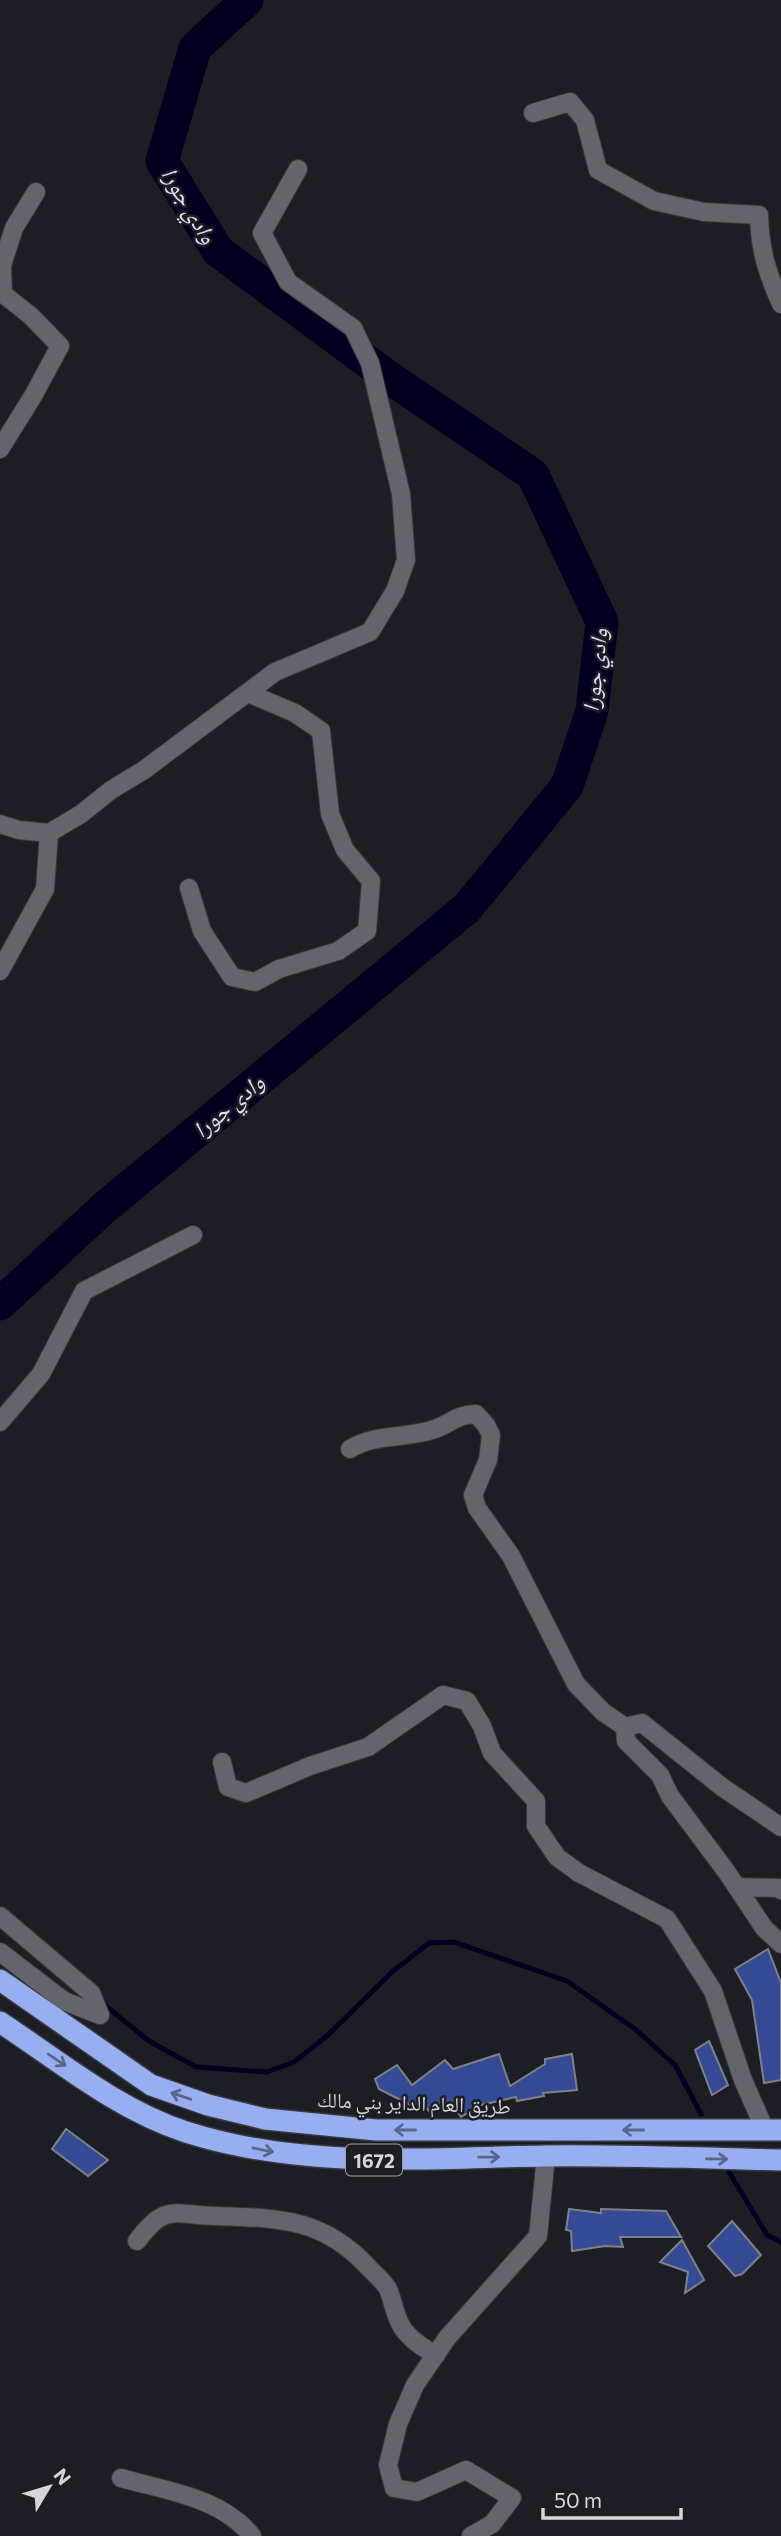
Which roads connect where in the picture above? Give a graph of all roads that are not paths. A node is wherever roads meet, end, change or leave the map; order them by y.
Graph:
1 (533, 113) dead end
2 (298, 170) dead end
3 (36, 192) dead end
4 (781, 304) edge
5 (0, 449) edge
6 (248, 693) junction
7 (0, 824) edge
8 (49, 833) junction
9 (189, 888) dead end
10 (0, 971) edge
11 (193, 1235) dead end
12 (0, 1422) edge
13 (350, 1449) dead end
14 (625, 1727) junction
15 (222, 1762) dead end
16 (781, 1827) edge
17 (737, 1887) junction
18 (781, 1890) edge
19 (0, 1916) edge
20 (781, 1944) edge
21 (0, 1952) edge
22 (0, 1980) edge
23 (0, 2022) edge
24 (773, 2130) edge
25 (546, 2156) junction
26 (781, 2160) edge
27 (137, 2241) dead end
28 (436, 2355) junction
29 (121, 2478) dead end
30 (251, 2536) edge
31 (471, 2536) edge

1 - 4 street
2 - 6 street
3 - 5 street
6 - 8 street
6 - 9 street
7 - 8 street
8 - 10 street
11 - 12 street
13 - 14 street
14 - 16 street
14 - 17 street
15 - 24 street
17 - 18 street
17 - 20 street
19 - 21 street
24 -> 22 highway, طريق العام الداير بني مالك / 1672
23 -> 25 highway, 1672
25 -> 26 highway, 1672
25 - 28 street
27 - 28 street
28 - 31 street
29 - 30 street

